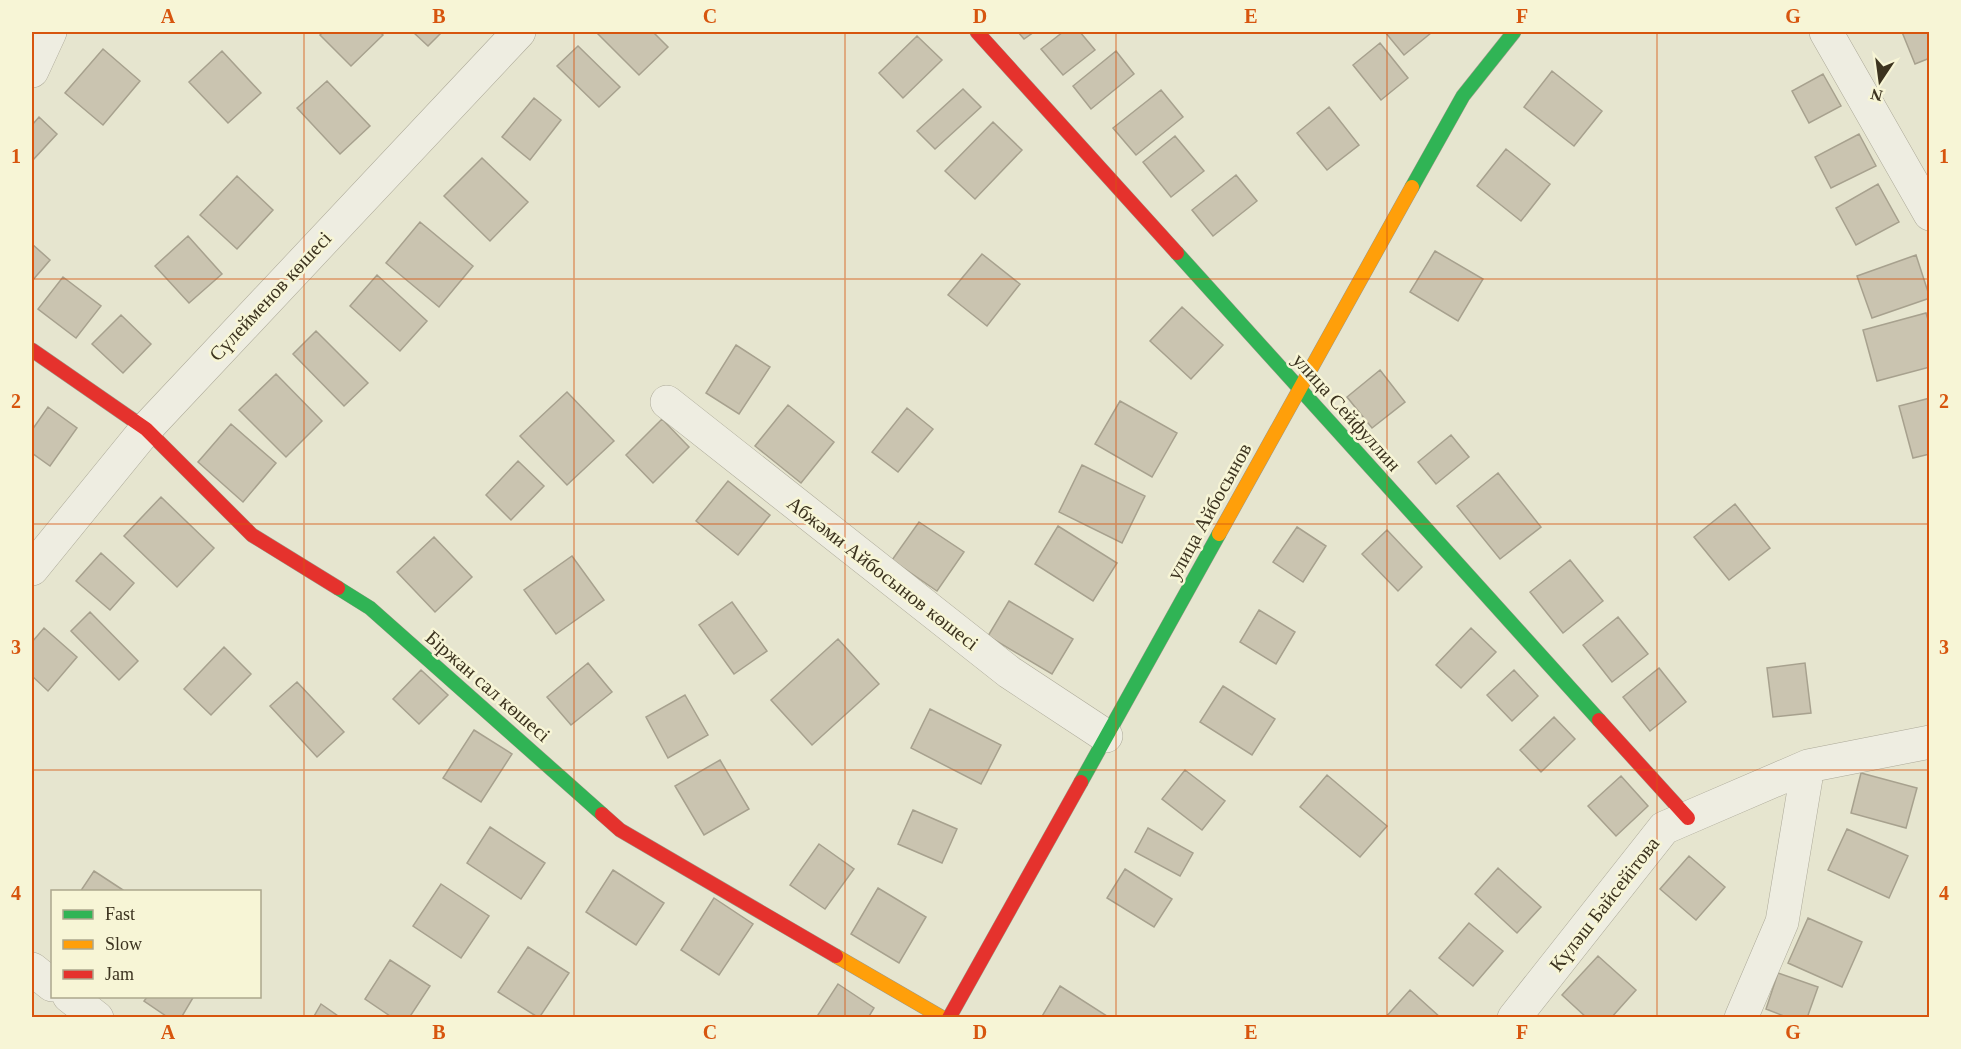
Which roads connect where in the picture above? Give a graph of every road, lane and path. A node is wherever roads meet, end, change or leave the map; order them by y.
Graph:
1 (50, 32) edge
2 (519, 32) edge
3 (977, 32) edge
4 (1514, 32) edge
5 (1826, 32) edge
6 (32, 71) edge
7 (1929, 214) edge
8 (32, 350) edge
9 (1299, 388) junction
10 (667, 402) dead end
11 (146, 429) junction
12 (32, 569) edge
13 (1106, 736) junction
14 (1929, 742) edge
15 (1808, 766) junction
16 (1688, 818) junction
17 (32, 969) edge
18 (51, 983) edge
19 (72, 998) edge
20 (97, 1017) edge
21 (943, 1017) edge
22 (949, 1017) edge
23 (1514, 1017) edge
24 (1741, 1017) edge

1 - 6 street
2 - 11 street, Сүлейменов көшесі
3 - 9 street, улица Сейфуллин
4 - 9 street, улица Айбосынов
5 - 7 street
8 - 11 street, Біржан сал көшесі
9 - 13 street, улица Айбосынов
9 - 16 street, улица Сейфуллин
10 - 13 street, Абжәми Айбосынов көшесі
11 - 12 street, Сүлейменов көшесі
11 - 21 street, Біржан сал көшесі
13 - 22 street, улица Айбосынов
14 - 15 street, Күләш Байсейітова
15 - 16 street, Күләш Байсейітова
15 - 24 street
16 - 23 street, Күләш Байсейітова
17 - 18 street
19 - 20 street

